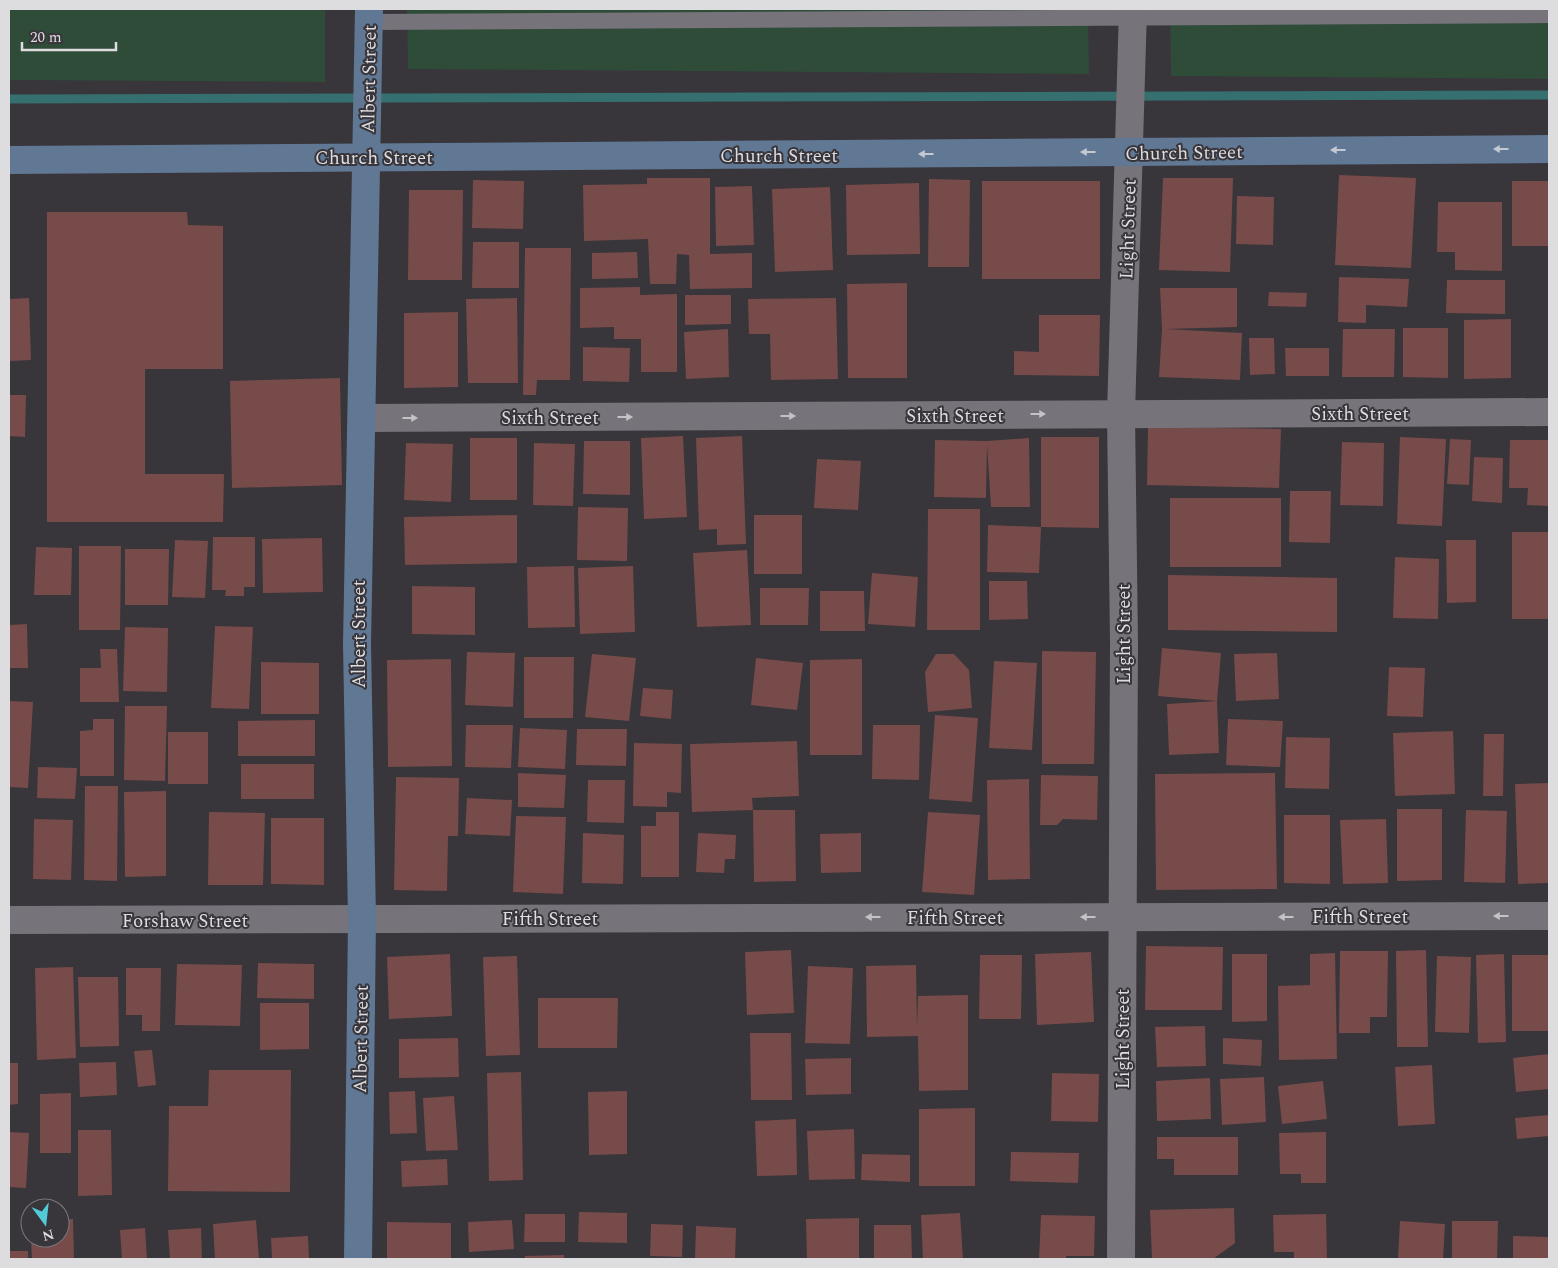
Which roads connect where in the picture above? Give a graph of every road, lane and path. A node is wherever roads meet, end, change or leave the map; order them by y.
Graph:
1 (1133, 14) edge
2 (1549, 15) edge
3 (369, 16) edge
4 (1549, 149) edge
5 (1129, 152) junction
6 (365, 157) junction
7 (9, 160) edge
8 (1549, 412) edge
9 (1122, 414) junction
10 (362, 418) junction
11 (1549, 916) edge
12 (1123, 917) junction
13 (362, 919) junction
14 (9, 920) edge
15 (358, 1259) edge
16 (1121, 1259) edge

1 - 2 lane
1 - 3 lane
1 - 5 street, Light Street
3 - 6 street, Albert Street
4 -> 5 street, Church Street
5 -> 6 street, Church Street
5 - 9 street, Light Street
6 - 7 street, Church Street
6 - 10 street, Albert Street
8 - 9 street, Sixth Street
10 -> 9 street, Sixth Street
9 - 12 street, Light Street
10 - 13 street, Albert Street
11 -> 12 street, Fifth Street
12 -> 13 street, Fifth Street
12 - 16 street, Light Street
13 - 14 street, Forshaw Street
13 - 15 street, Albert Street

